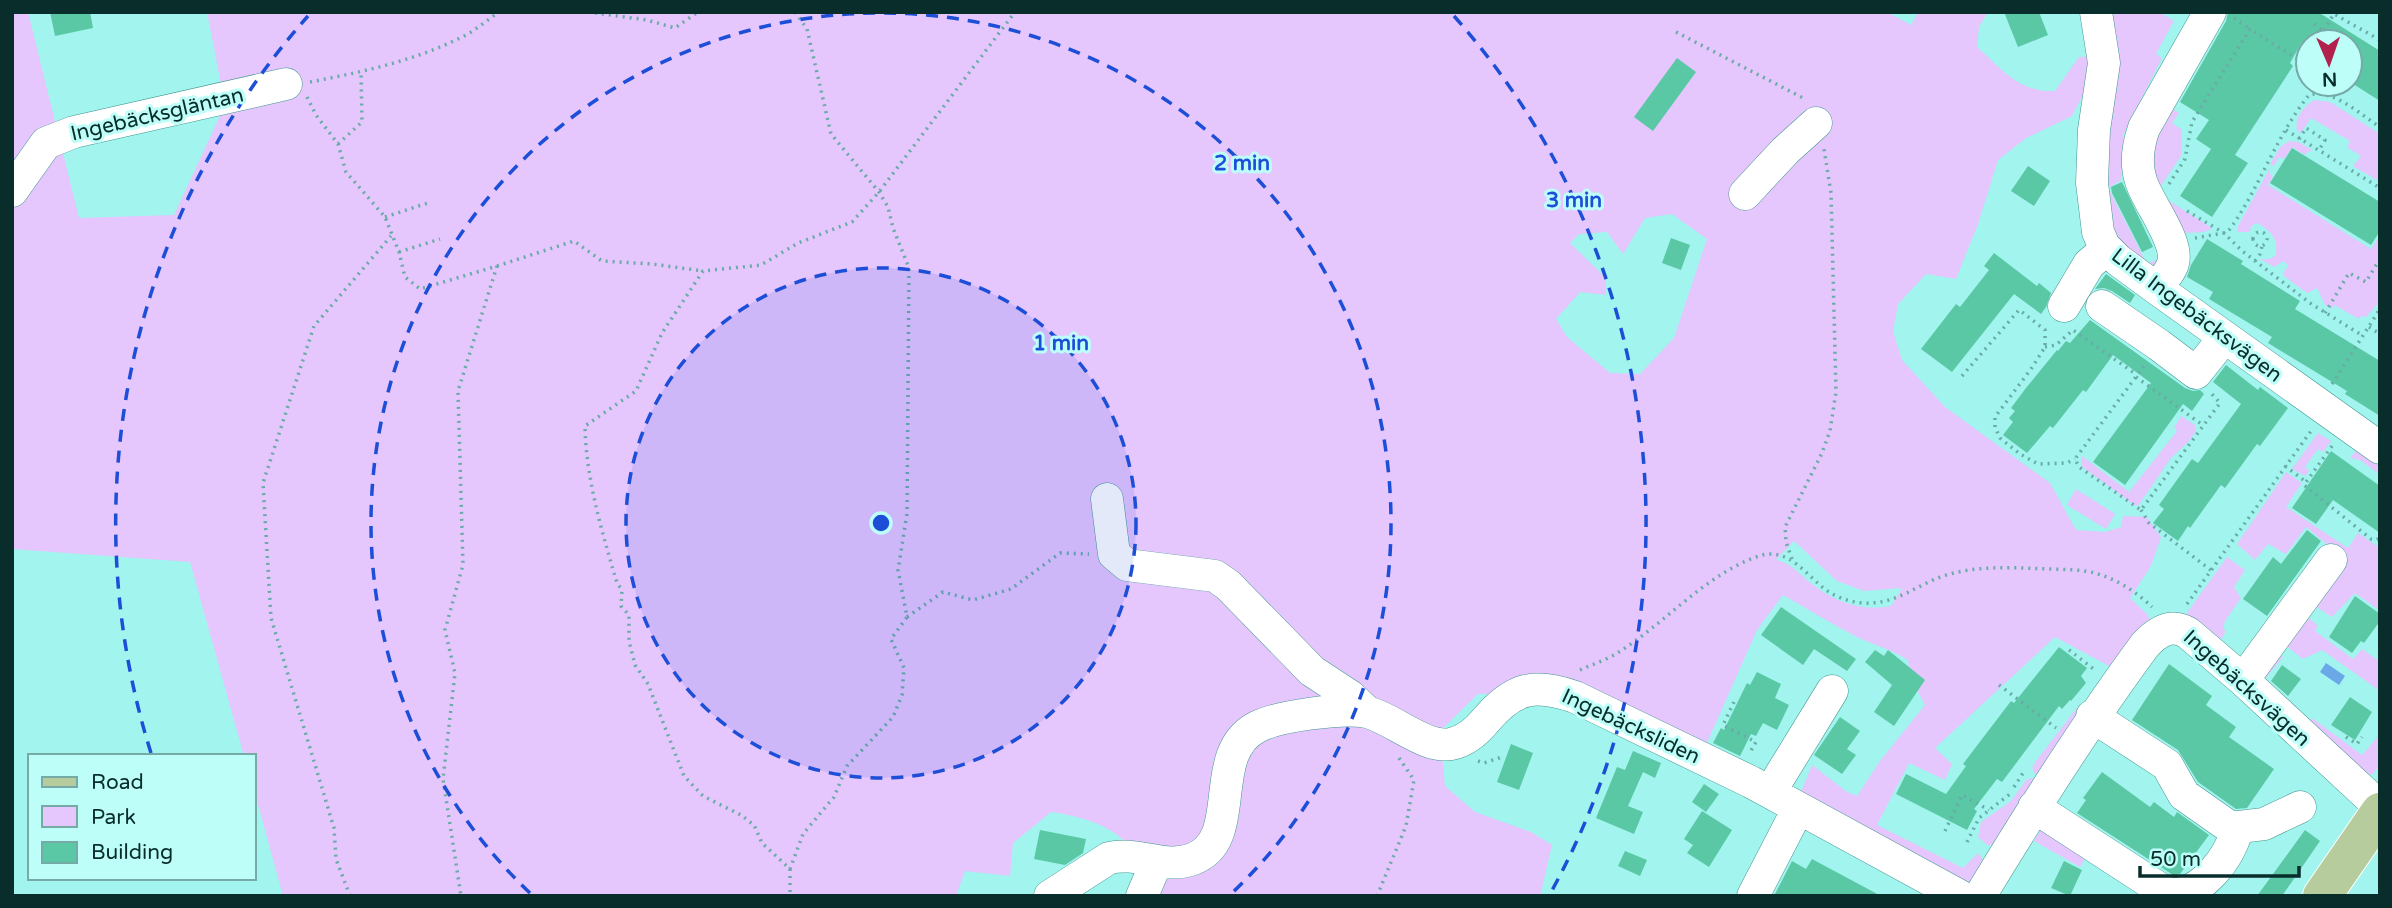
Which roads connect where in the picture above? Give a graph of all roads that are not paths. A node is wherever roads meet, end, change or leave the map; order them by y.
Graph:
1 (2096, 12) edge
2 (2210, 12) edge
3 (293, 84) road end
4 (1816, 123) road end
5 (12, 191) edge
6 (1745, 194) dead end
7 (2106, 249) junction
8 (2157, 289) junction
9 (2064, 306) dead end
10 (2102, 306) dead end
11 (2224, 338) junction
12 (2380, 448) edge
13 (1107, 499) dead end
14 (2331, 560) dead end
15 (2243, 680) junction
16 (1832, 691) dead end
17 (2092, 716) junction
18 (1377, 717) junction
19 (1770, 792) junction
20 (2034, 807) junction
21 (2300, 807) dead end
22 (1798, 808) junction
23 (2380, 810) edge
24 (2234, 829) junction
25 (1157, 861) junction
26 (1050, 896) edge
27 (1142, 896) edge
28 (1753, 896) edge
29 (1960, 896) edge
30 (1980, 896) edge
31 (2322, 896) edge

1 - 7 street, Lilla Ingebäcksvägen
2 - 8 street
3 - 5 street, Ingebäcksgläntan
4 - 6 street
7 - 8 street, Lilla Ingebäcksvägen
7 - 9 street
8 - 11 street, Lilla Ingebäcksvägen
10 - 11 street
11 - 12 street, Lilla Ingebäcksvägen
13 - 18 street
14 - 15 street
15 - 17 street, Ingebäcksvägen
15 - 23 street, Ingebäcksvägen
16 - 19 street
17 - 20 street, Ingebäcksvägen
17 - 24 street
18 - 19 street, Ingebäcksliden
18 - 25 street, Ingebäcksliden
19 - 22 street, Ingebäcksliden
20 - 24 street
20 - 30 street, Ingebäcksvägen
21 - 24 street
22 - 28 street
22 - 29 street, Ingebäcksliden
23 - 31 main road
25 - 26 street, Ingebäcksliden
25 - 27 street

